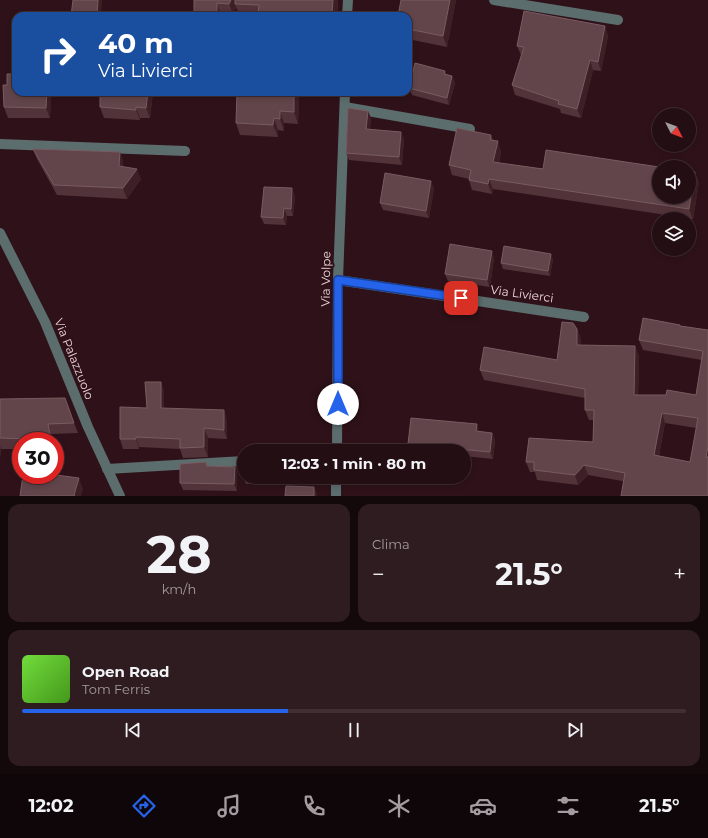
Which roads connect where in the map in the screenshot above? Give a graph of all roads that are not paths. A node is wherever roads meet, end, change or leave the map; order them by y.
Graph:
1 (348, 0) edge
2 (494, 0) edge
3 (347, 12) edge
4 (618, 20) dead end
5 (345, 96) edge
6 (344, 107) junction
7 (470, 129) edge
8 (0, 144) edge
9 (185, 150) dead end
10 (0, 233) edge
11 (338, 280) junction
12 (584, 316) dead end
13 (337, 444) edge
14 (237, 461) edge
15 (107, 469) junction
16 (336, 484) edge
17 (120, 496) edge
18 (336, 496) edge

1 - 3 street
2 - 4 street
5 - 6 street, Via Volpe
6 - 7 street
6 - 11 street, Via Volpe
8 - 9 street
10 - 15 street, Via Palazzuolo
11 - 12 street, Via Livierci
11 - 13 street, Via Volpe
14 - 15 street
15 - 17 street, Via Palazzuolo
16 - 18 street

